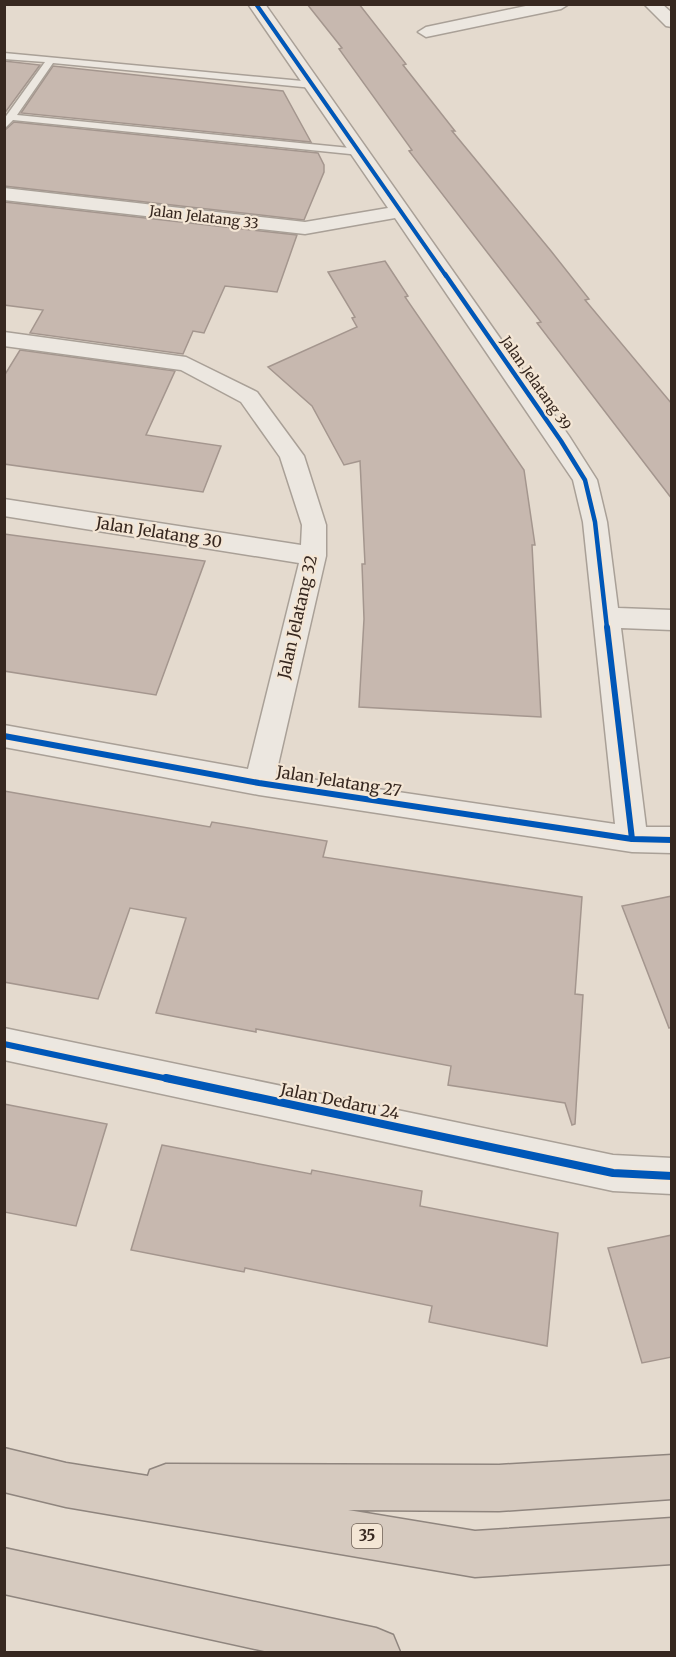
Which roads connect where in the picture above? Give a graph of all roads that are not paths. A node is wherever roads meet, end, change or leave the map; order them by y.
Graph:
1 (256, 4) edge
2 (652, 4) edge
3 (560, 5) edge
4 (540, 6) edge
5 (672, 22) edge
6 (426, 32) dead end
7 (4, 56) edge
8 (51, 60) junction
9 (313, 85) junction
10 (11, 117) junction
11 (4, 126) edge
12 (360, 152) junction
13 (4, 194) edge
14 (402, 211) junction
15 (4, 339) edge
16 (4, 507) edge
17 (313, 556) junction
18 (608, 618) junction
19 (672, 620) edge
20 (4, 736) edge
21 (259, 783) junction
22 (632, 839) junction
23 (672, 840) edge
24 (4, 1044) edge
25 (672, 1176) edge
26 (4, 1470) edge
27 (672, 1477) edge
28 (66, 1485) junction
29 (672, 1541) edge
30 (4, 1571) edge
31 (376, 1653) edge

1 - 9 street, Jalan Jelatang 39
2 - 5 street
3 - 4 street
4 - 6 street
7 - 8 lane
8 - 9 lane
8 - 10 lane
9 - 12 street, Jalan Jelatang 39
10 - 11 lane
10 - 12 lane
12 - 14 street, Jalan Jelatang 39
13 - 14 street, Jalan Jelatang 33
14 - 18 street, Jalan Jelatang 39
15 - 17 street, Jalan Jelatang 32
16 - 17 street, Jalan Jelatang 30
17 - 21 street, Jalan Jelatang 32
18 - 19 street
18 - 22 street, Jalan Jelatang 39
20 - 21 street, Jalan Jelatang 27
21 - 22 street, Jalan Jelatang 27
22 - 23 street, Jalan Jelatang 27
24 - 25 street, Jalan Dedaru 24
26 - 28 highway, 35
27 - 28 highway
28 - 29 highway, 35
30 - 31 highway

